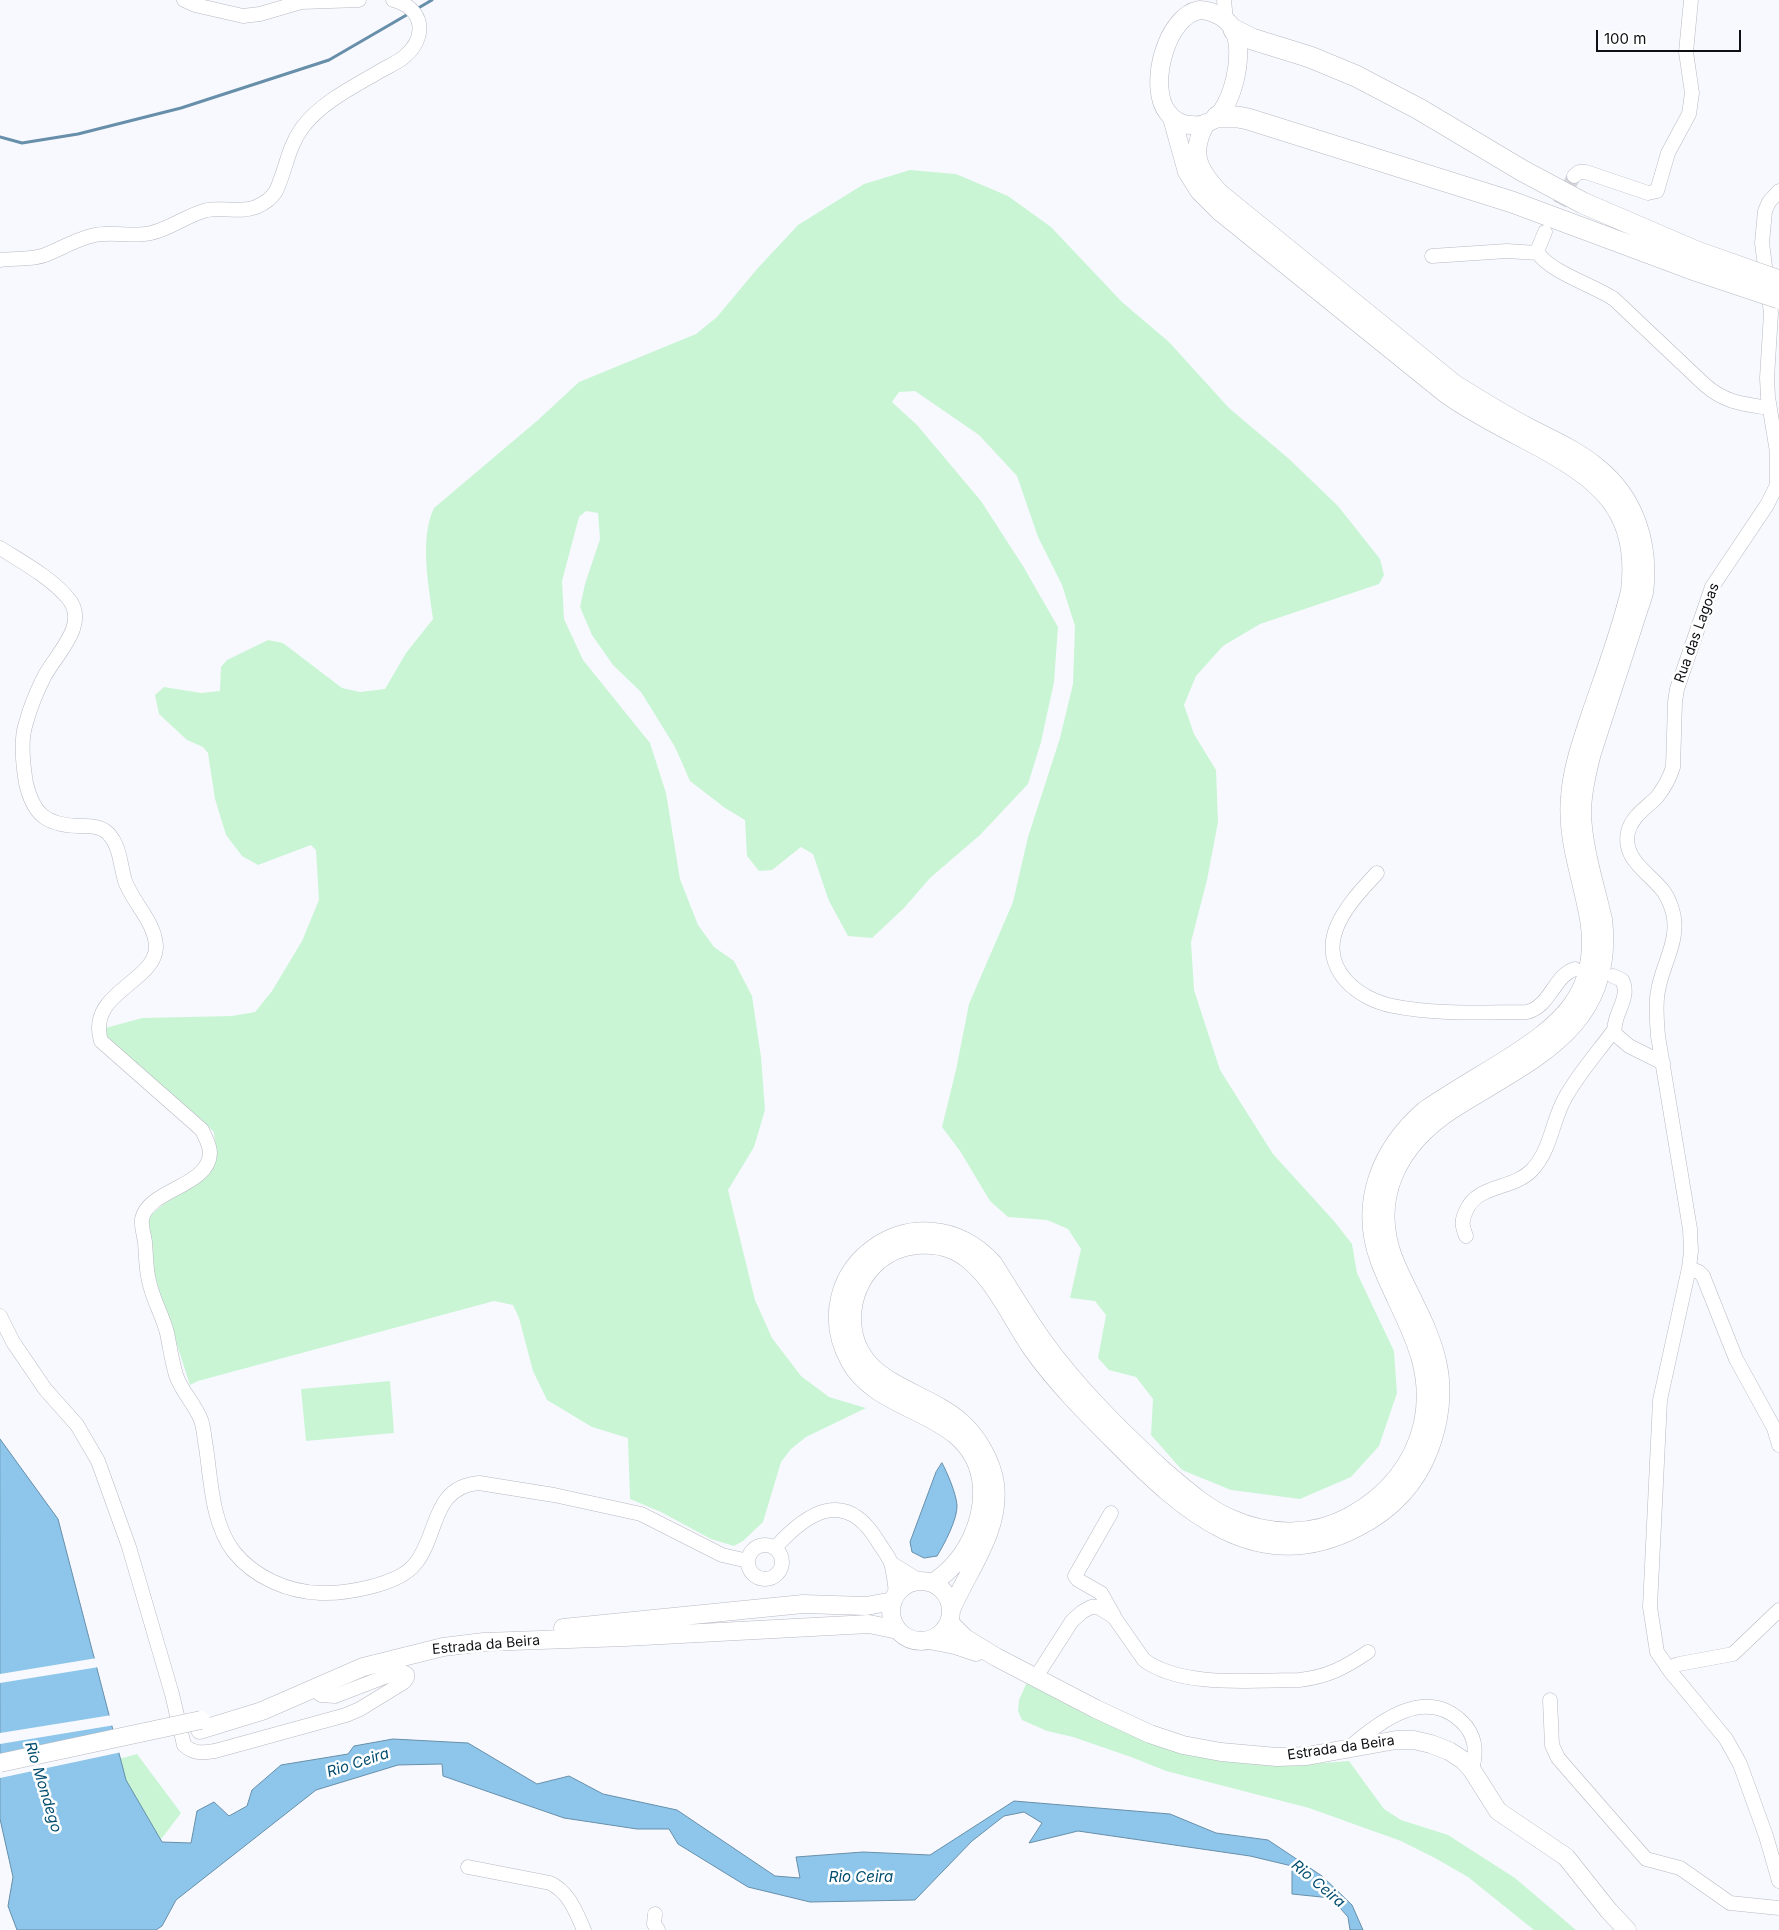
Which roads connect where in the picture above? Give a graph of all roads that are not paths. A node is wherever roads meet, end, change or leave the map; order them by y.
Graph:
1 (184, 0) edge
2 (359, 0) edge
3 (393, 0) edge
4 (1224, 0) edge
5 (1691, 0) edge
6 (1197, 6) edge
7 (1230, 25) junction
8 (1217, 113) junction
9 (1172, 118) junction
10 (1574, 176) dead end
11 (1779, 191) edge
12 (1545, 232) tunnel mouth
13 (1538, 254) junction
14 (1432, 256) dead end
15 (0, 260) edge
16 (1694, 260) junction
17 (1779, 281) edge
18 (1779, 298) edge
19 (1769, 408) junction
20 (1778, 486) edge
21 (0, 548) edge
22 (1377, 873) dead end
23 (1575, 969) dead end
24 (1613, 976) dead end
25 (1614, 1030) junction
26 (1663, 1063) junction
27 (1466, 1236) dead end
28 (1689, 1268) junction
29 (0, 1316) edge
30 (1779, 1445) edge
31 (1111, 1513) dead end
32 (775, 1548) junction
33 (748, 1561) junction
34 (891, 1563) junction
35 (926, 1582) junction
36 (895, 1598) junction
37 (1779, 1610) edge
38 (950, 1616) junction
39 (1114, 1617) junction
40 (898, 1630) junction
41 (929, 1640) junction
42 (1368, 1652) dead end
43 (996, 1658) junction
44 (1669, 1670) junction
45 (1036, 1677) junction
46 (313, 1689) junction
47 (1550, 1700) dead end
48 (200, 1725) junction
49 (1350, 1747) junction
50 (0, 1763) edge
51 (1472, 1770) junction
52 (0, 1772) edge
53 (468, 1866) dead end
54 (1779, 1881) edge
55 (1779, 1908) edge
56 (1609, 1912) junction
57 (655, 1914) dead end
58 (584, 1930) edge
59 (658, 1930) edge
60 (1612, 1930) edge
61 (1627, 1930) edge

1 - 2 street
3 - 15 street
4 - 7 street
5 - 10 street
6 - 7 main road
6 - 9 main road
7 - 8 main road
7 - 16 highway
8 - 9 main road
8 - 16 highway
8 - 38 main road
9 - 35 main road
11 - 19 street, Rua das Lagoas
12 - 13 street
13 - 14 street
13 - 19 street
16 - 17 highway, bridge
16 - 18 highway, bridge
19 - 20 street, Rua das Lagoas
20 - 26 street, Rua das Lagoas
21 - 33 street
22 - 23 street
24 - 25 street
25 - 26 street
25 - 27 street
26 - 28 street, Rua das Lagoas
28 - 30 street
28 - 44 street, Rua das Lagoas
29 - 46 street
31 - 39 street
32 - 33 street
32 - 33 street
32 - 34 street
34 - 35 street
34 - 36 street
35 - 36 main road
35 - 38 main road
36 - 40 main road
36 - 48 main road, Estrada da Beira
37 - 44 street
38 - 41 main road
38 - 43 main road, Estrada da Beira
39 - 42 street
39 - 45 street
40 - 41 main road
40 - 46 main road, Estrada da Beira
41 - 43 main road, Estrada da Beira
43 - 45 main road, Estrada da Beira
44 - 54 street, Rua das Lagoas
45 - 49 main road, Estrada da Beira
46 - 48 main road, Estrada da Beira
47 - 55 street
48 - 50 main road, Estrada da Beira, bridge
48 - 52 main road, Estrada da Beira
49 - 51 main road, Estrada da Beira
49 - 51 street
51 - 56 main road, Estrada da Beira
53 - 58 street
56 - 60 main road
56 - 61 main road, Estrada da Beira
57 - 59 street

